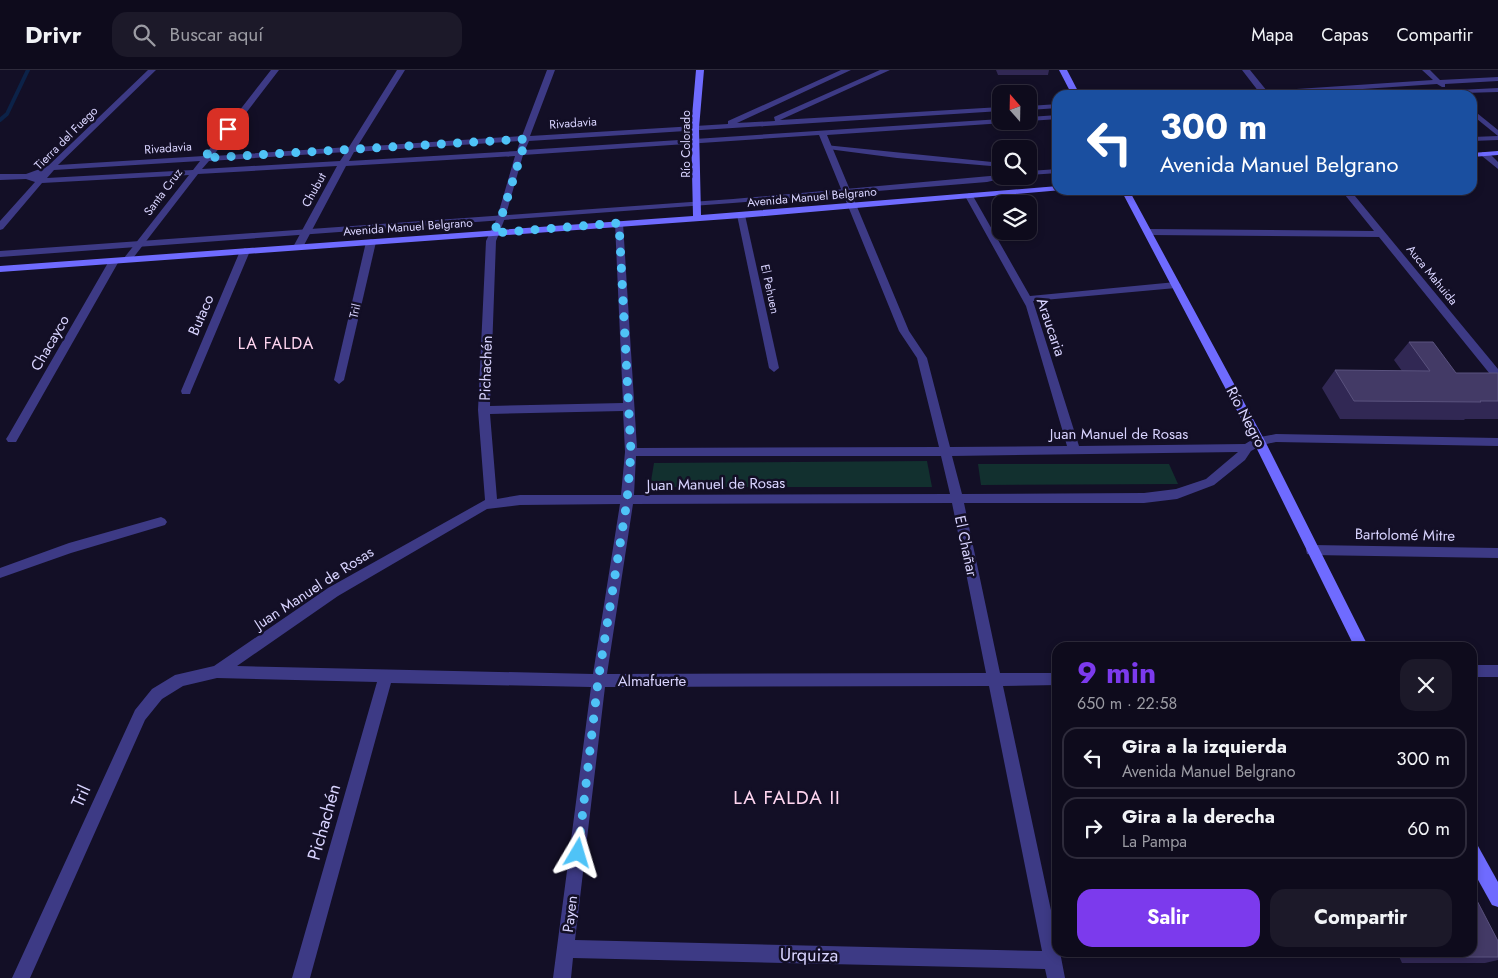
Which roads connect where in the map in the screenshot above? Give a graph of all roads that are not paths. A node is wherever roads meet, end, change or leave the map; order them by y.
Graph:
1 (152, 70) edge
2 (274, 70) edge
3 (401, 70) edge
4 (551, 70) edge
5 (700, 70) edge
6 (847, 70) edge
7 (886, 70) edge
8 (1063, 70) edge
9 (1246, 70) edge
10 (1426, 70) edge
11 (1498, 79) edge
12 (1439, 82) junction
13 (1073, 90) edge
14 (1262, 90) edge
15 (1323, 90) edge
16 (1448, 90) edge
17 (1498, 90) edge
18 (1477, 92) edge
19 (1052, 106) edge
20 (1038, 107) edge
21 (992, 110) edge
22 (1477, 115) edge
23 (1052, 117) edge
24 (1038, 118) edge
25 (992, 122) edge
26 (767, 123) junction
27 (723, 126) junction
28 (695, 128) junction
29 (822, 132) junction
30 (1498, 134) edge
31 (736, 138) junction
32 (1498, 138) edge
33 (526, 139) junction
34 (720, 139) junction
35 (1477, 139) edge
36 (696, 141) junction
37 (828, 147) junction
38 (352, 149) junction
39 (520, 153) junction
40 (1498, 153) edge
41 (1485, 154) junction
42 (1477, 155) edge
43 (204, 158) junction
44 (343, 163) junction
45 (992, 164) edge
46 (1498, 167) edge
47 (51, 168) junction
48 (1052, 171) edge
49 (194, 172) junction
50 (951, 172) junction
51 (1037, 173) edge
52 (992, 175) edge
53 (27, 176) junction
54 (0, 177) edge
55 (40, 180) junction
56 (1052, 189) edge
57 (845, 192) junction
58 (1128, 195) edge
59 (1350, 195) edge
60 (969, 196) junction
61 (698, 204) junction
62 (851, 206) junction
63 (741, 215) junction
64 (501, 218) junction
65 (697, 218) junction
66 (619, 223) junction
67 (0, 227) edge
68 (305, 232) junction
69 (1149, 232) junction
70 (493, 233) junction
71 (1383, 234) junction
72 (371, 242) junction
73 (139, 244) junction
74 (298, 247) junction
75 (244, 251) junction
76 (0, 254) edge
77 (127, 260) junction
78 (114, 261) junction
79 (0, 269) edge
80 (1176, 285) junction
81 (1026, 299) junction
82 (774, 368) dead end
83 (1498, 376) edge
84 (339, 380) dead end
85 (186, 391) dead end
86 (629, 407) junction
87 (484, 410) junction
88 (12, 439) dead end
89 (1259, 441) junction
90 (1498, 442) edge
91 (1247, 448) junction
92 (1074, 450) junction
93 (946, 451) junction
94 (631, 452) junction
95 (957, 498) junction
96 (627, 501) junction
97 (491, 504) junction
98 (161, 522) dead end
99 (1312, 550) junction
100 (1498, 553) edge
101 (0, 573) edge
102 (1359, 642) edge
103 (1477, 671) edge
104 (1498, 671) edge
105 (217, 672) junction
106 (386, 676) junction
107 (994, 679) junction
108 (1052, 680) edge
109 (598, 681) junction
110 (1477, 861) edge
111 (1498, 899) edge
112 (566, 949) junction
113 (1052, 960) junction
114 (20, 978) edge
115 (301, 978) edge
116 (562, 978) edge
117 (1056, 978) edge

1 - 47 street, Tierra del Fuego
2 - 43 street, Santa Cruz
3 - 38 street, Chubut
4 - 33 street
5 - 28 street, Río Colorado
6 - 27 street
7 - 26 street
8 - 13 street
9 - 14 street
10 - 12 street
11 - 12 street
12 - 15 street
12 - 16 street
17 - 18 street
19 - 20 street
21 - 26 street, Rivadavia
22 - 30 street
23 - 24 street
25 - 29 street, Rivadavia
26 - 27 street, Rivadavia
26 - 31 street
27 - 28 street, Rivadavia
27 - 34 street
28 - 33 street, Rivadavia
28 - 36 street, Río Colorado
29 - 31 street, Rivadavia
29 - 37 street, El Chañar
31 - 34 street, Rivadavia
32 - 35 lane
33 - 38 street, Rivadavia
33 - 39 street
34 - 36 street, Rivadavia
36 - 39 street, Rivadavia
36 - 61 street, Río Colorado
37 - 50 lane
37 - 57 street, El Chañar
38 - 43 street, Rivadavia
38 - 44 street, Chubut
39 - 44 street, Rivadavia
39 - 64 street
40 - 41 street
41 - 42 street
41 - 46 street
43 - 47 street, Rivadavia
43 - 49 street, Santa Cruz
44 - 49 street, Rivadavia
44 - 68 street, Chubut
45 - 50 lane
47 - 53 street, Rivadavia
47 - 55 street, Tierra del Fuego
48 - 51 lane
49 - 55 street, Rivadavia
49 - 73 street, Santa Cruz
50 - 52 lane
50 - 57 lane
53 - 54 street, Rivadavia
53 - 55 street, Rivadavia
55 - 67 street, Tierra del Fuego
56 - 60 street, Avenida Manuel Belgrano
57 - 61 lane
57 - 62 street, El Chañar
58 - 69 street, Río Negro
59 - 71 street, Auca Mahuida
60 - 62 street, Avenida Manuel Belgrano
60 - 81 street, Araucaria
61 - 64 lane
61 - 65 street, Río Colorado
62 - 63 street, Avenida Manuel Belgrano
62 - 93 street, El Chañar
63 - 65 street, Avenida Manuel Belgrano
63 - 82 street, El Pehuen
64 - 68 lane
64 - 70 street
65 - 66 street, Avenida Manuel Belgrano
66 - 70 street, Avenida Manuel Belgrano
66 - 86 street, Payen
68 - 73 lane
68 - 74 street, Chubut
69 - 71 street
69 - 80 street, Río Negro
70 - 72 street, Avenida Manuel Belgrano
70 - 87 street, Pichachén
71 - 83 street, Auca Mahuida
72 - 74 street, Avenida Manuel Belgrano
72 - 84 street, Tril
73 - 76 lane
73 - 77 street, Santa Cruz
74 - 75 street, Avenida Manuel Belgrano
75 - 77 street, Avenida Manuel Belgrano
75 - 85 street, Butaco
77 - 78 street, Avenida Manuel Belgrano
78 - 79 street, Avenida Manuel Belgrano
78 - 88 street, Chacayco
80 - 81 street
80 - 89 street, Río Negro
81 - 92 street, Araucaria
86 - 87 street
86 - 94 street, Payen
87 - 97 street, Pichachén
89 - 90 street, Juan Manuel de Rosas
89 - 91 street, Juan Manuel de Rosas
89 - 99 street, Río Negro
91 - 92 street, Juan Manuel de Rosas
91 - 95 street, Juan Manuel de Rosas
92 - 93 street, Juan Manuel de Rosas
93 - 94 street, Juan Manuel de Rosas
93 - 95 street, El Chañar
94 - 96 street, Payen
95 - 96 street, Juan Manuel de Rosas
95 - 107 street, El Chañar
96 - 97 street, Juan Manuel de Rosas
96 - 109 street, Payen
97 - 105 street, Juan Manuel de Rosas
98 - 101 street
99 - 100 street, Bartolomé Mitre
99 - 102 street, Río Negro
103 - 104 street
105 - 106 street, Almafuerte
105 - 114 street, Tril
106 - 109 street, Almafuerte
106 - 115 street, Pichachén
107 - 108 street, Almafuerte
107 - 109 street, Almafuerte
107 - 113 street, El Chañar
109 - 112 street, Payen
110 - 111 street
112 - 113 street, Urquiza
112 - 116 street, Payen
113 - 117 street, El Chañar

